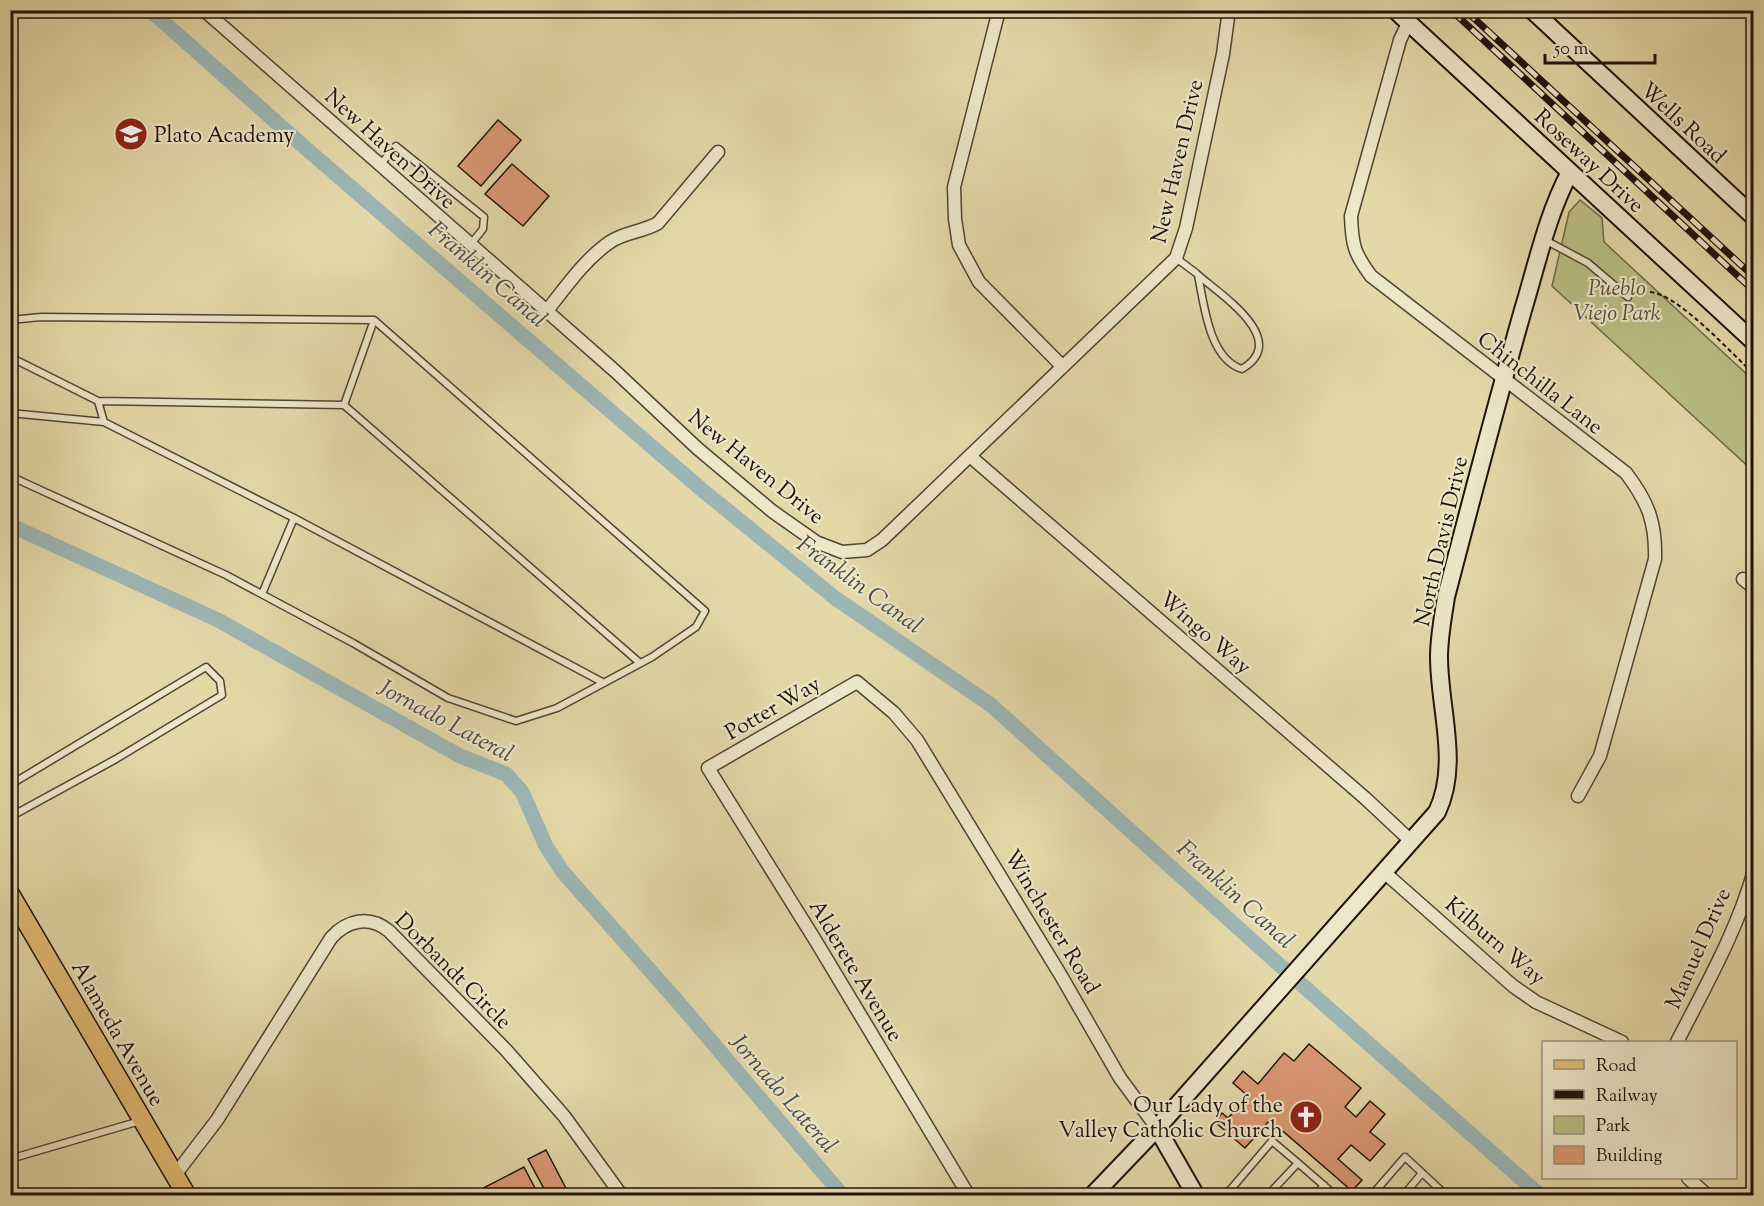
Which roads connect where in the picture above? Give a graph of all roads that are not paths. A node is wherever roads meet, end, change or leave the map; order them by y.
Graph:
1 (204, 10) edge
2 (999, 10) edge
3 (1229, 10) edge
4 (1395, 10) edge
5 (1532, 10) edge
6 (1408, 23) junction
7 (718, 152) dead end
8 (380, 165) junction
9 (1570, 172) junction
10 (1754, 217) edge
11 (1544, 240) junction
12 (470, 246) junction
13 (1176, 258) junction
14 (1198, 275) junction
15 (1628, 297) dead end
16 (546, 312) junction
17 (10, 320) edge
18 (374, 320) junction
19 (1754, 342) edge
20 (10, 357) edge
21 (1062, 366) junction
22 (1503, 380) junction
23 (98, 400) junction
24 (344, 405) junction
25 (10, 413) edge
26 (104, 422) junction
27 (971, 457) junction
28 (10, 476) edge
29 (294, 518) junction
30 (1743, 579) dead end
31 (1754, 588) edge
32 (262, 594) junction
33 (640, 663) junction
34 (857, 682) joint
35 (604, 683) junction
36 (708, 768) joint
37 (10, 785) edge
38 (1578, 796) dead end
39 (10, 816) edge
40 (1412, 842) junction
41 (1754, 871) edge
42 (1384, 872) junction
43 (10, 894) edge
44 (1620, 1041) edge
45 (1678, 1041) edge
46 (143, 1120) junction
47 (1156, 1128) junction
48 (10, 1159) edge
49 (1298, 1162) junction
50 (1422, 1173) junction
51 (1689, 1179) edge
52 (1324, 1185) junction
53 (181, 1188) edge
54 (622, 1196) edge
55 (969, 1196) edge
56 (1092, 1196) edge
57 (1196, 1196) edge
58 (1225, 1196) edge
59 (1267, 1196) edge
60 (1315, 1196) edge
61 (1336, 1196) edge
62 (1371, 1196) edge
63 (1403, 1196) edge
64 (1447, 1196) edge
65 (1708, 1196) edge

1 - 8 street, New Haven Drive
2 - 21 street
3 - 13 street, New Haven Drive
4 - 6 street, Roseway Drive
5 - 10 street, Wells Road
6 - 9 street, Roseway Drive
6 - 22 street, Chinchilla Lane
7 - 16 street
8 - 12 street, New Haven Drive
8 - 12 lane
9 - 11 street, North Davis Drive
9 - 19 street, Roseway Drive
11 - 15 lane
11 - 22 street, North Davis Drive
12 - 16 street, New Haven Drive
13 - 14 lane
13 - 21 street, New Haven Drive
14 - 14 lane
16 - 27 street, New Haven Drive
17 - 18 lane
18 - 24 lane
18 - 33 lane
20 - 23 lane
21 - 27 street, New Haven Drive
22 - 38 street, Chinchilla Lane
22 - 40 street, North Davis Drive
23 - 24 lane
23 - 26 lane
24 - 33 lane
25 - 26 lane
26 - 29 lane
27 - 40 street, Wingo Way
28 - 32 lane
29 - 32 lane
29 - 35 lane
30 - 31 street
32 - 35 lane
33 - 35 lane
34 - 36 street, Potter Way
34 - 47 street, Winchester Road
36 - 55 street, Alderete Avenue
37 - 39 lane
40 - 42 street, North Davis Drive
41 - 45 street, Manuel Drive
42 - 44 street, Kilburn Way
42 - 47 street, North Davis Drive
43 - 46 main road, Alameda Avenue
46 - 48 lane
46 - 53 main road, Alameda Avenue
47 - 56 street, North Davis Drive
47 - 57 street, Winchester Road
49 - 52 lane
49 - 58 lane
49 - 59 lane
50 - 62 lane
50 - 63 lane
50 - 64 lane
51 - 65 street
52 - 60 lane
52 - 61 lane
53 - 54 street, Dorbandt Circle

